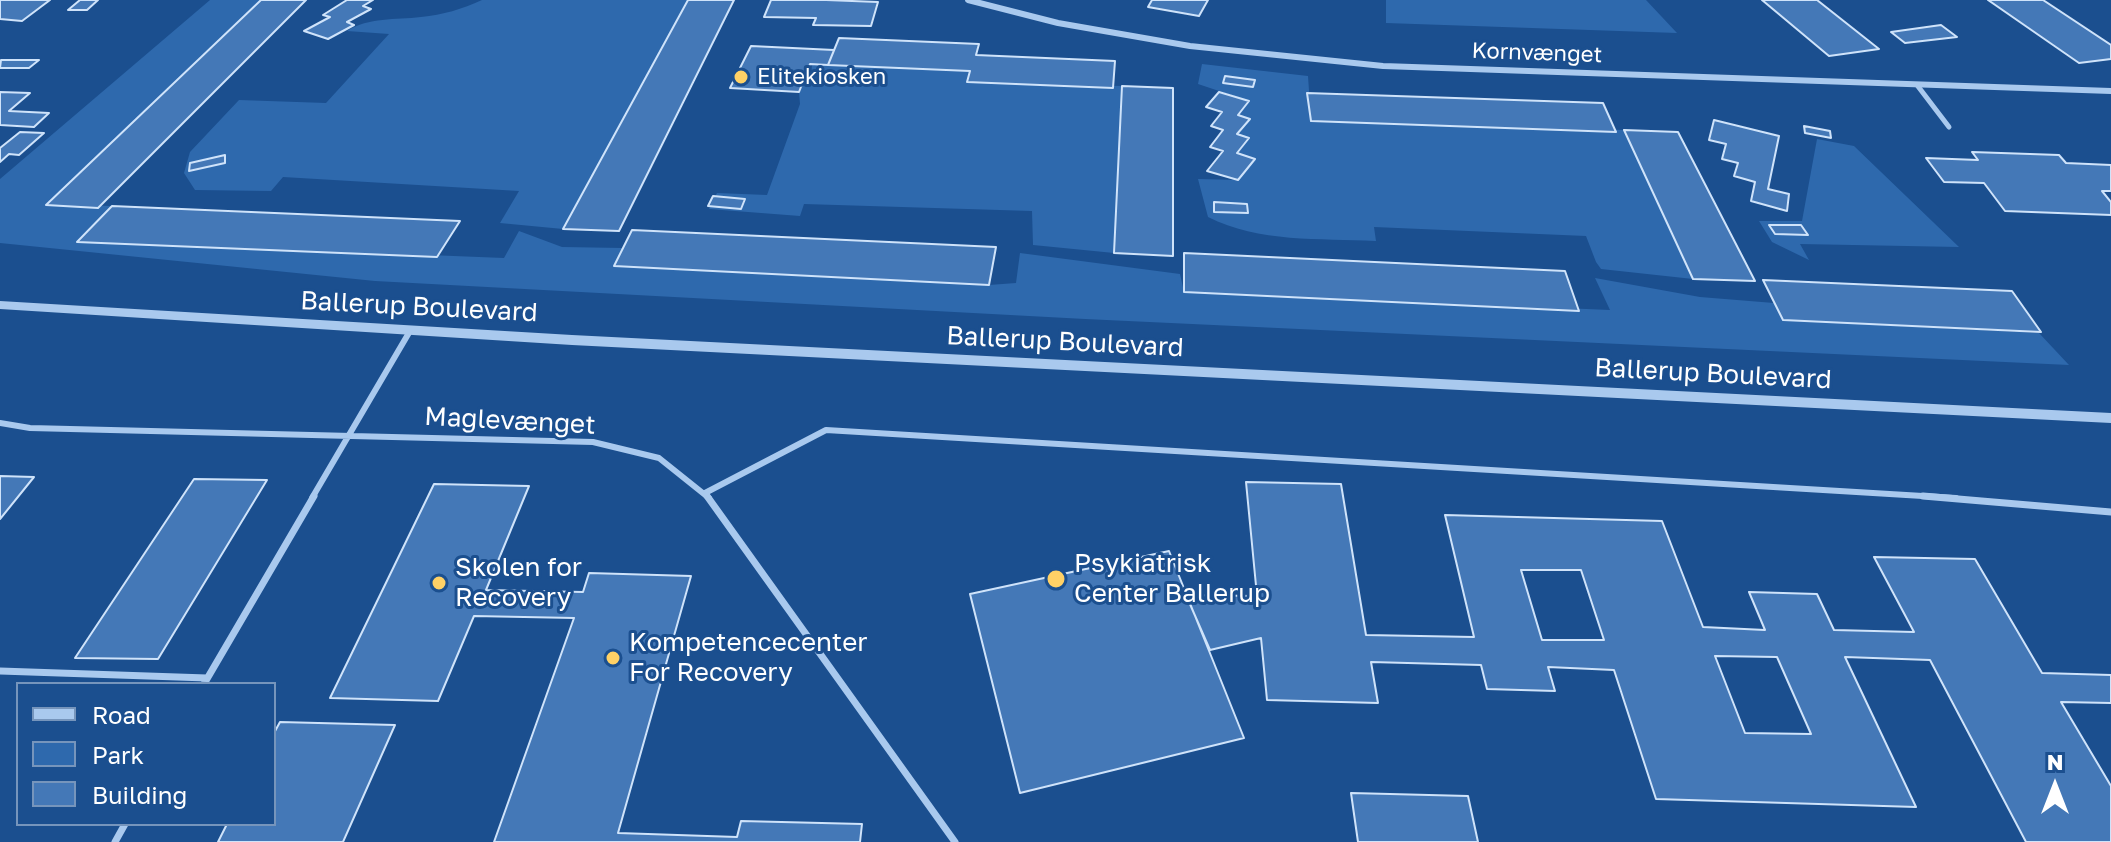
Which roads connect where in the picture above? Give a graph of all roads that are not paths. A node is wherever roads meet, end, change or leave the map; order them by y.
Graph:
1 (968, 0) edge
2 (1917, 85) junction
3 (2111, 91) edge
4 (1949, 127) dead end
5 (0, 302) edge
6 (410, 331) junction
7 (2111, 418) edge
8 (0, 423) edge
9 (350, 434) junction
10 (705, 493) junction
11 (2111, 512) edge
12 (0, 671) edge
13 (205, 681) edge
14 (955, 842) edge

1 - 2 street, Kornvænget
2 - 3 street, Kornvænget
2 - 4 lane
5 - 6 street, Ballerup Boulevard
6 - 7 street, Ballerup Boulevard
6 - 9 lane
8 - 9 lane, Maglevænget
9 - 10 lane, Maglevænget
9 - 13 lane
10 - 11 lane
10 - 14 lane, Maglevænget
12 - 13 lane

